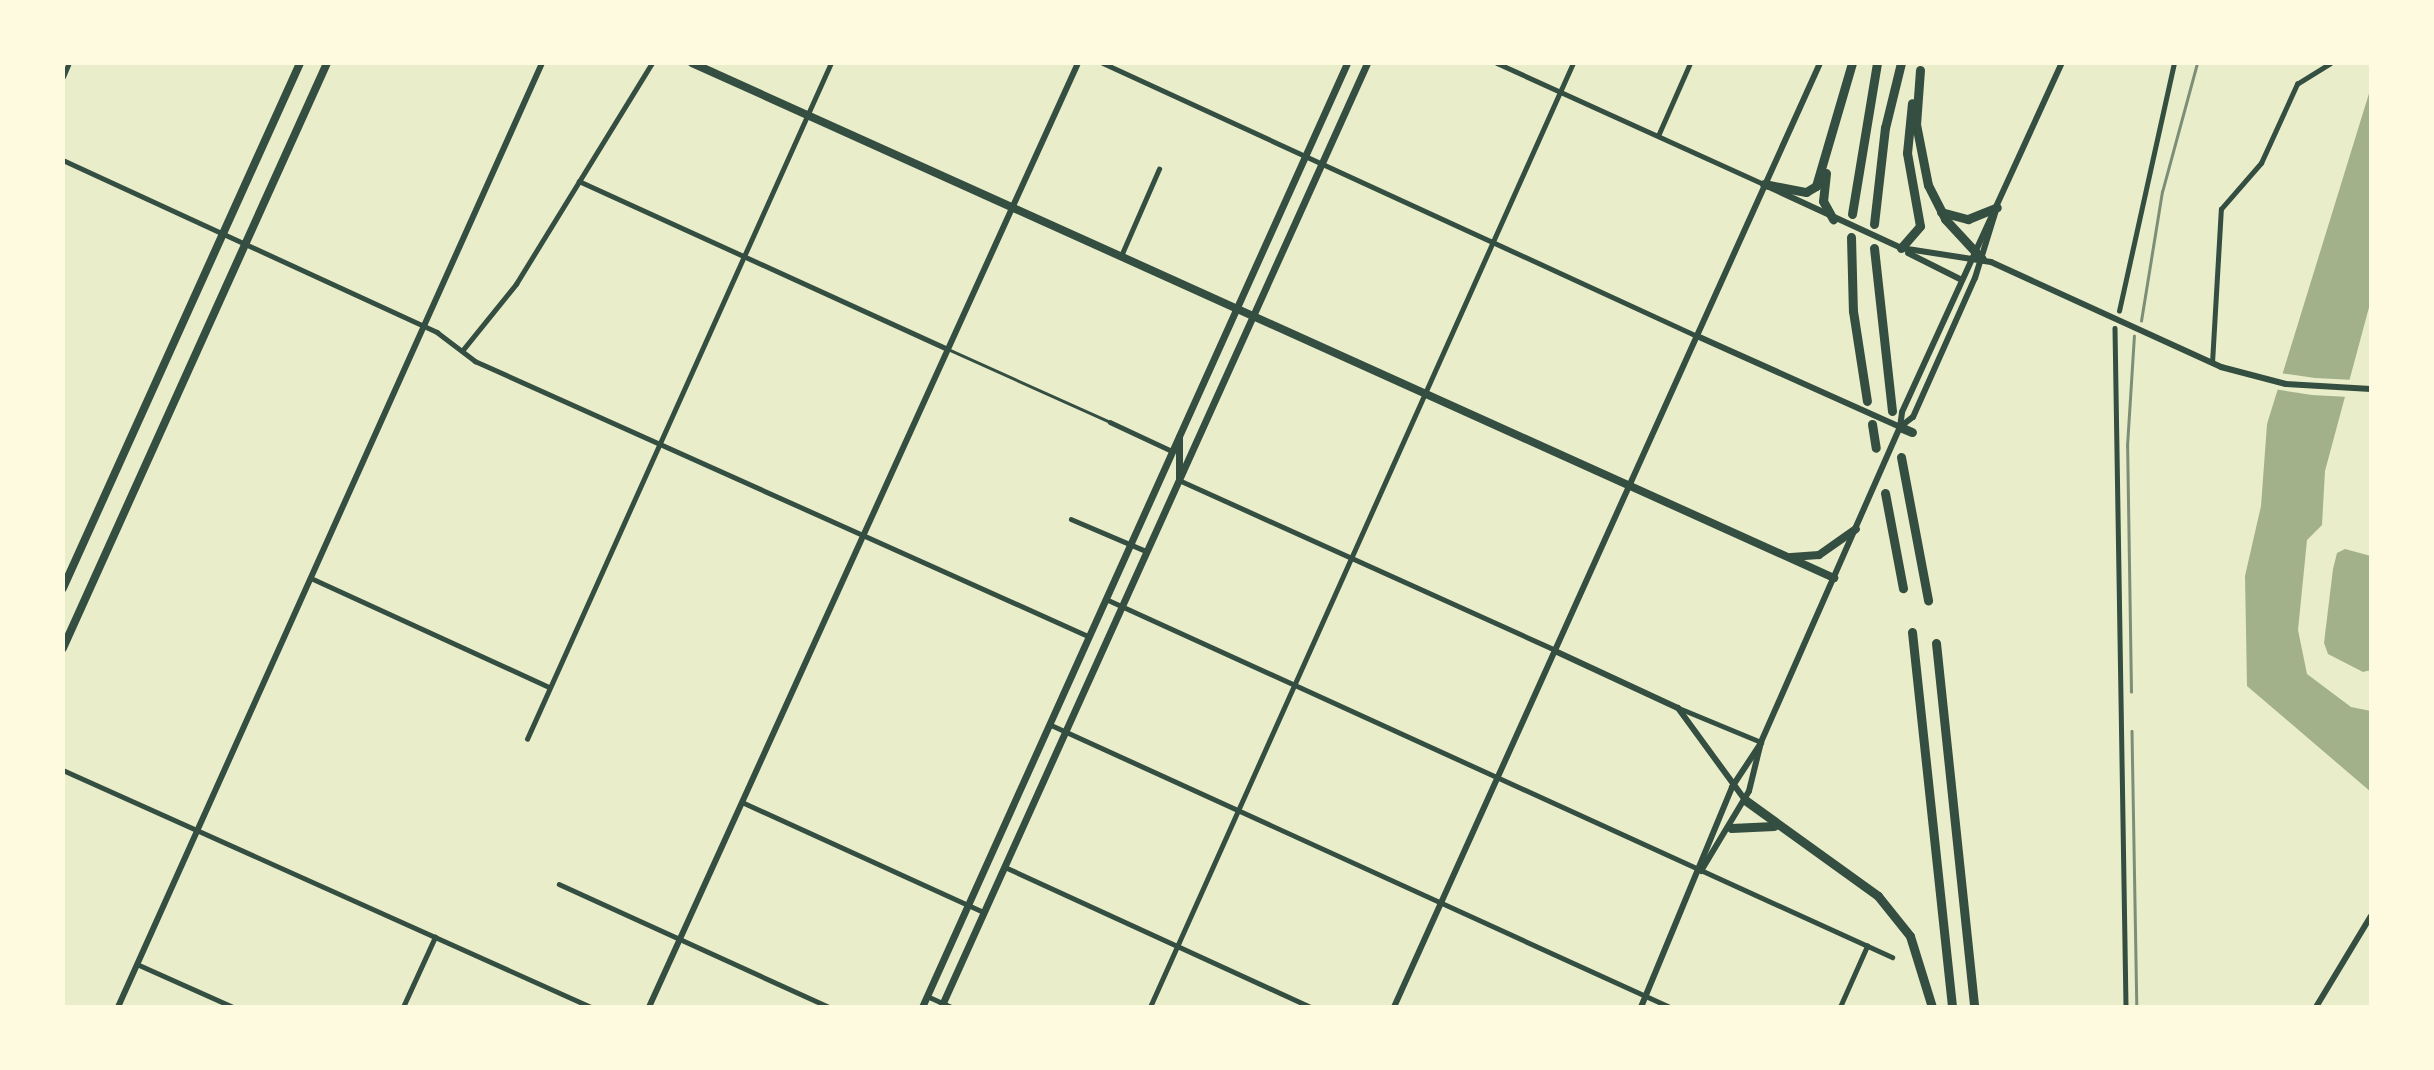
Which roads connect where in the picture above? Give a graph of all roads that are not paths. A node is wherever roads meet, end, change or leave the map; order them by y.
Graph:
1 (69, 63) edge
2 (300, 63) edge
3 (327, 63) edge
4 (542, 63) edge
5 (652, 63) edge
6 (692, 63) edge
7 (831, 63) edge
8 (1078, 63) edge
9 (1102, 63) edge
10 (1347, 63) edge
11 (1367, 63) edge
12 (1497, 63) edge
13 (1573, 63) edge
14 (1690, 63) edge
15 (1820, 63) edge
16 (1852, 63) edge
17 (1877, 63) edge
18 (1901, 63) edge
19 (2062, 63) edge
20 (2175, 63) edge
21 (2330, 63) edge
22 (1921, 67) edge
23 (63, 77) edge
24 (1561, 92) junction
25 (807, 116) junction
26 (1658, 136) junction
27 (1830, 144) junction
28 (1306, 157) junction
29 (63, 160) edge
30 (1321, 165) junction
31 (1159, 169) dead end
32 (579, 181) junction
33 (1764, 184) junction
34 (1013, 206) junction
35 (1997, 206) junction
36 (1941, 212) junction
37 (1852, 214) dead end
38 (1836, 220) junction
39 (1874, 224) dead end
40 (223, 233) junction
41 (1851, 237) dead end
42 (246, 243) junction
43 (1492, 243) junction
44 (1874, 248) dead end
45 (1901, 248) junction
46 (1973, 248) junction
47 (1121, 256) junction
48 (744, 257) junction
49 (1982, 259) junction
50 (1968, 260) junction
51 (1960, 279) junction
52 (1236, 308) junction
53 (2119, 311) dead end
54 (1253, 316) junction
55 (424, 327) junction
56 (2115, 328) dead end
57 (1697, 336) junction
58 (948, 349) junction
59 (462, 351) junction
60 (2212, 363) junction
61 (2368, 389) edge
62 (1424, 395) junction
63 (1867, 401) dead end
64 (1892, 411) dead end
65 (1110, 422) joint
66 (1872, 424) dead end
67 (1900, 427) junction
68 (1912, 432) dead end
69 (1179, 435) junction
70 (659, 444) junction
71 (1876, 448) dead end
72 (1172, 451) junction
73 (1901, 457) dead end
74 (1180, 480) junction
75 (1628, 488) junction
76 (1885, 494) dead end
77 (1071, 519) dead end
78 (1856, 529) junction
79 (863, 535) junction
80 (1131, 544) junction
81 (1146, 551) junction
82 (1351, 557) junction
83 (1786, 557) junction
84 (311, 578) junction
85 (1834, 579) junction
86 (63, 588) edge
87 (1903, 588) dead end
88 (1106, 600) junction
89 (1928, 600) dead end
90 (1121, 607) junction
91 (1912, 632) dead end
92 (1089, 636) junction
93 (1936, 643) dead end
94 (63, 648) edge
95 (1555, 650) junction
96 (1294, 684) junction
97 (549, 687) junction
98 (1678, 708) junction
99 (1049, 724) junction
100 (1065, 731) junction
101 (527, 739) dead end
102 (1761, 743) junction
103 (63, 770) edge
104 (1497, 778) junction
105 (1732, 787) junction
106 (1745, 800) junction
107 (742, 802) junction
108 (1237, 810) junction
109 (1778, 827) junction
110 (1731, 828) junction
111 (198, 829) junction
112 (1005, 867) junction
113 (1701, 871) junction
114 (559, 884) dead end
115 (1441, 903) junction
116 (967, 905) junction
117 (984, 912) junction
118 (2371, 916) edge
119 (435, 937) junction
120 (680, 938) junction
121 (1867, 946) junction
122 (1177, 947) junction
123 (1892, 957) dead end
124 (137, 964) junction
125 (927, 996) junction
126 (1646, 996) junction
127 (942, 1005) edge
128 (118, 1007) edge
129 (233, 1007) edge
130 (403, 1007) edge
131 (590, 1007) edge
132 (649, 1007) edge
133 (829, 1007) edge
134 (922, 1007) edge
135 (952, 1007) edge
136 (1150, 1007) edge
137 (1311, 1007) edge
138 (1394, 1007) edge
139 (1641, 1007) edge
140 (1670, 1007) edge
141 (1840, 1007) edge
142 (1932, 1007) edge
143 (1952, 1007) edge
144 (1974, 1007) edge
145 (2126, 1007) edge
146 (2316, 1007) edge

1 - 23 street
2 - 40 main road
3 - 42 main road
4 - 55 street
5 - 32 street
6 - 25 main road
7 - 25 street
8 - 34 street
9 - 28 street
10 - 28 main road
11 - 30 main road
12 - 24 street
13 - 24 street
14 - 26 street
15 - 33 street
16 - 27 highway
17 - 37 highway
18 - 39 highway
19 - 35 street
20 - 53 street
21 - 60 street
22 - 36 highway
22 - 45 highway
24 - 26 street
24 - 43 street
25 - 34 main road
25 - 48 street
26 - 33 street
27 - 33 highway
27 - 38 highway
28 - 30 street
28 - 52 main road
29 - 40 street
30 - 43 street
30 - 54 main road
31 - 47 street
32 - 48 street
32 - 59 street
33 - 38 street
33 - 57 street
34 - 47 main road
34 - 58 street
35 - 36 highway
35 - 46 street
35 - 49 street
36 - 46 highway
38 - 45 street
40 - 42 street
40 - 86 main road
41 - 63 highway
42 - 55 street
42 - 94 main road
43 - 57 street
43 - 62 street
44 - 64 highway
45 - 50 street
45 - 51 street
46 - 49 highway
46 - 50 street
47 - 52 main road
48 - 58 street
48 - 70 street
49 - 50 street
49 - 60 street
49 - 67 street
50 - 51 street
51 - 67 street
52 - 54 main road
52 - 69 main road
54 - 62 main road
54 - 74 main road
55 - 59 street
55 - 84 street
56 - 145 street
57 - 67 street
57 - 75 street
58 - 65 lane
58 - 79 street
59 - 70 street
60 - 61 street
62 - 75 main road
62 - 82 street
65 - 72 street
66 - 71 highway
67 - 68 highway
67 - 78 street
69 - 72 main road
69 - 74 main road
70 - 79 street
70 - 97 street
72 - 80 main road
73 - 89 highway
74 - 81 main road
74 - 82 street
75 - 83 main road
75 - 95 street
76 - 87 highway
77 - 80 street
78 - 83 main road
78 - 85 street
79 - 92 street
79 - 107 street
80 - 81 street
80 - 88 main road
81 - 90 main road
82 - 95 street
82 - 96 street
83 - 85 main road
84 - 97 street
84 - 111 street
85 - 102 street
88 - 90 street
88 - 92 main road
90 - 96 street
90 - 100 main road
91 - 143 highway
92 - 99 main road
93 - 144 highway
95 - 98 street
95 - 104 street
96 - 104 street
96 - 108 street
97 - 101 street
98 - 102 street
98 - 105 street
99 - 100 street
99 - 116 main road
100 - 108 street
100 - 112 main road
102 - 105 street
102 - 106 street
103 - 111 street
104 - 113 street
104 - 115 street
105 - 106 street
105 - 113 street
106 - 109 highway
106 - 110 street
107 - 116 street
107 - 120 street
108 - 115 street
108 - 122 street
109 - 110 highway
109 - 142 highway
110 - 113 street
111 - 119 street
111 - 124 street
112 - 117 main road
112 - 122 street
113 - 121 street
113 - 126 street
114 - 120 street
115 - 126 street
115 - 138 street
116 - 117 street
116 - 125 main road
117 - 127 main road
118 - 146 street
119 - 130 street
119 - 131 street
120 - 132 street
120 - 133 street
121 - 123 street
121 - 141 street
122 - 136 street
122 - 137 street
124 - 128 street
124 - 129 street
125 - 127 street
125 - 134 main road
126 - 139 street
126 - 140 street
127 - 135 street

